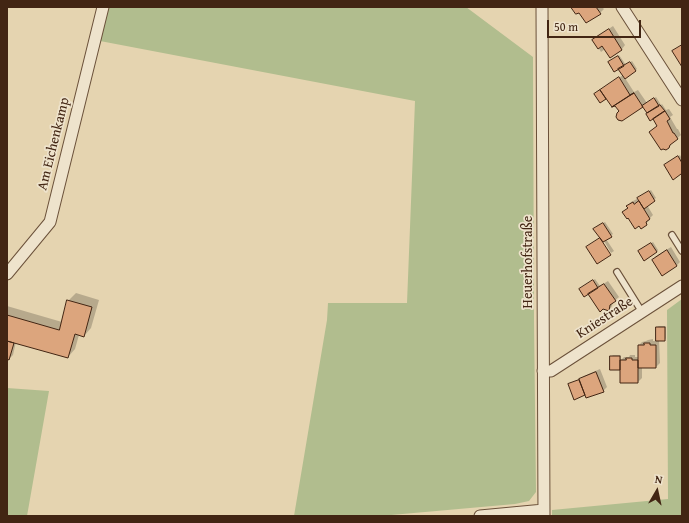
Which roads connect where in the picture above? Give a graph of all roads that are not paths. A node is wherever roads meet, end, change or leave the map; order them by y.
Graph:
1 (103, 7) edge
2 (542, 7) edge
3 (622, 7) edge
4 (682, 100) edge
5 (672, 235) dead end
6 (682, 250) edge
7 (617, 272) dead end
8 (7, 274) edge
9 (682, 286) edge
10 (642, 312) junction
11 (543, 371) junction
12 (544, 513) edge
13 (480, 516) edge

1 - 8 street, Am Eichenkamp
2 - 11 street, Heuerhofstraße
3 - 4 street
5 - 6 lane
7 - 10 lane
9 - 10 street, Kniestraße
10 - 11 street, Kniestraße
11 - 12 street, Heuerhofstraße
12 - 13 street

